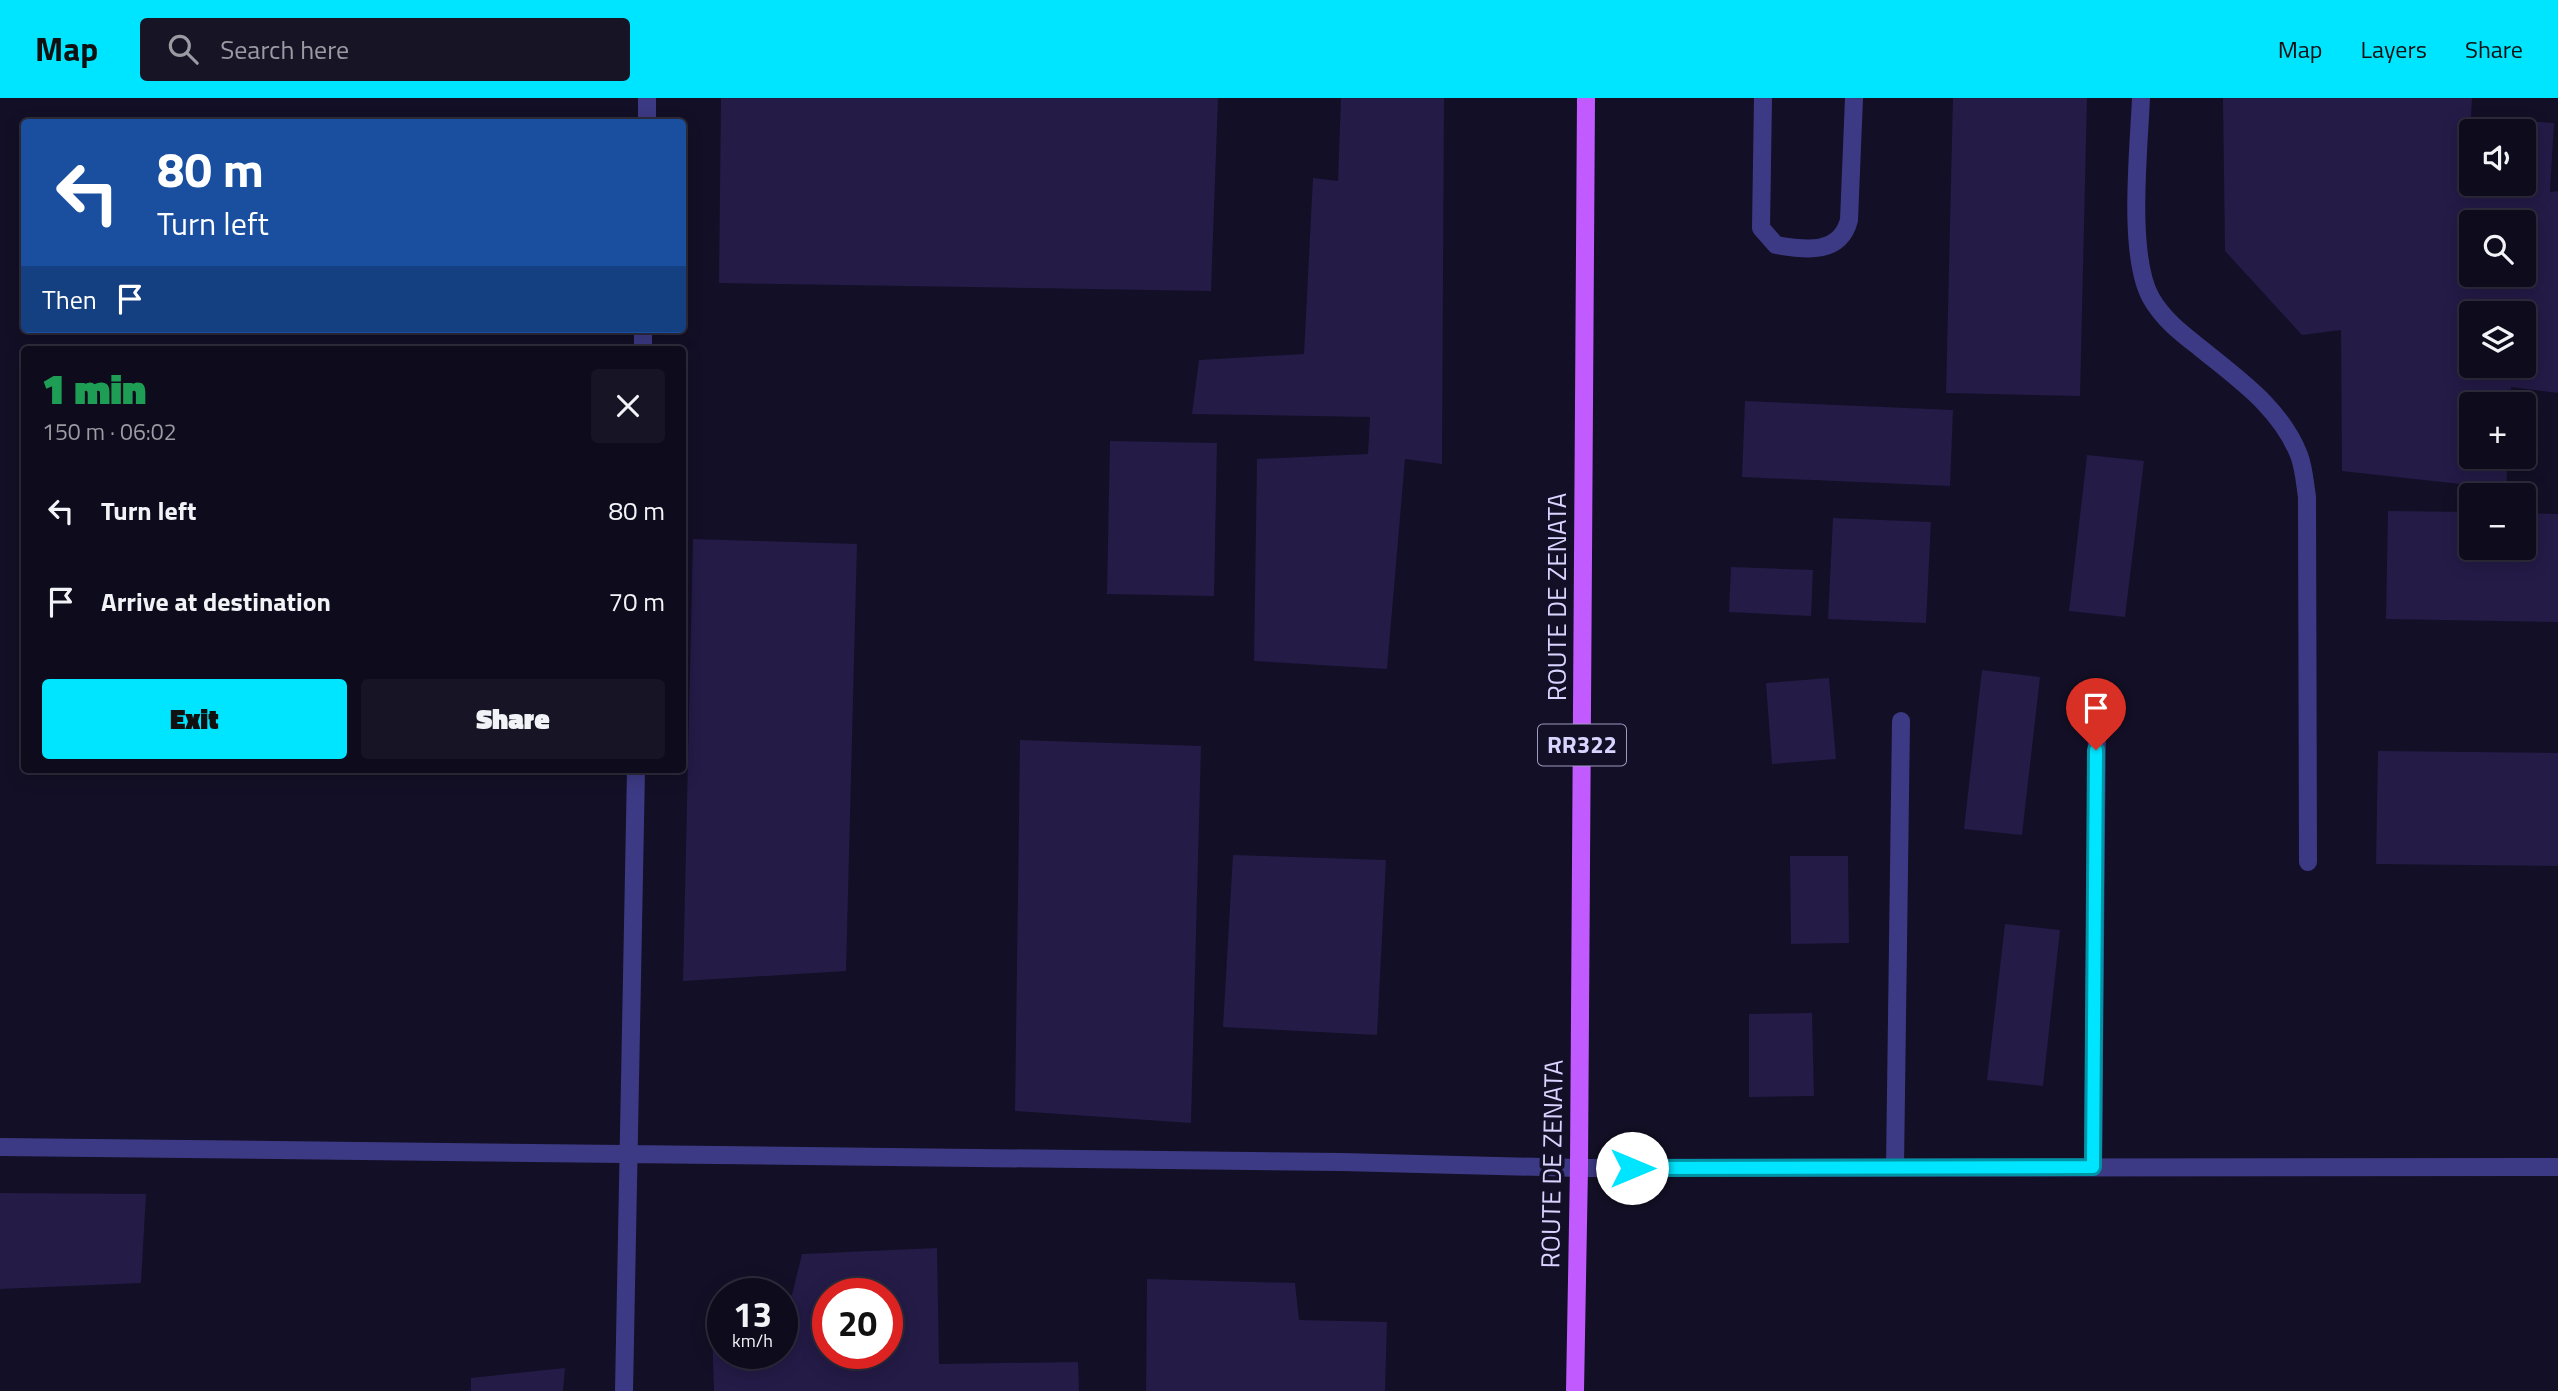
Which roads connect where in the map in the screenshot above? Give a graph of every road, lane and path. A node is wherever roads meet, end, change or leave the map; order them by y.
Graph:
1 (647, 98) edge
2 (1586, 98) edge
3 (1763, 98) edge
4 (1854, 98) edge
5 (2141, 98) edge
6 (646, 119) edge
7 (1900, 721) dead end
8 (2096, 723) dead end
9 (636, 773) edge
10 (2308, 862) dead end
11 (0, 1147) edge
12 (630, 1154) junction
13 (1895, 1167) junction
14 (2093, 1167) junction
15 (2558, 1167) edge
16 (1579, 1168) junction
17 (624, 1391) edge
18 (1575, 1391) edge

1 - 6 lane
2 - 16 main road, ROUTE DE ZENATA / RR322
3 - 4 lane
5 - 10 lane
7 - 13 lane
8 - 14 lane
9 - 12 lane
11 - 12 lane
12 - 16 lane
12 - 17 lane
13 - 14 lane
13 - 16 lane
14 - 15 lane
16 - 18 main road, ROUTE DE ZENATA / RR322

